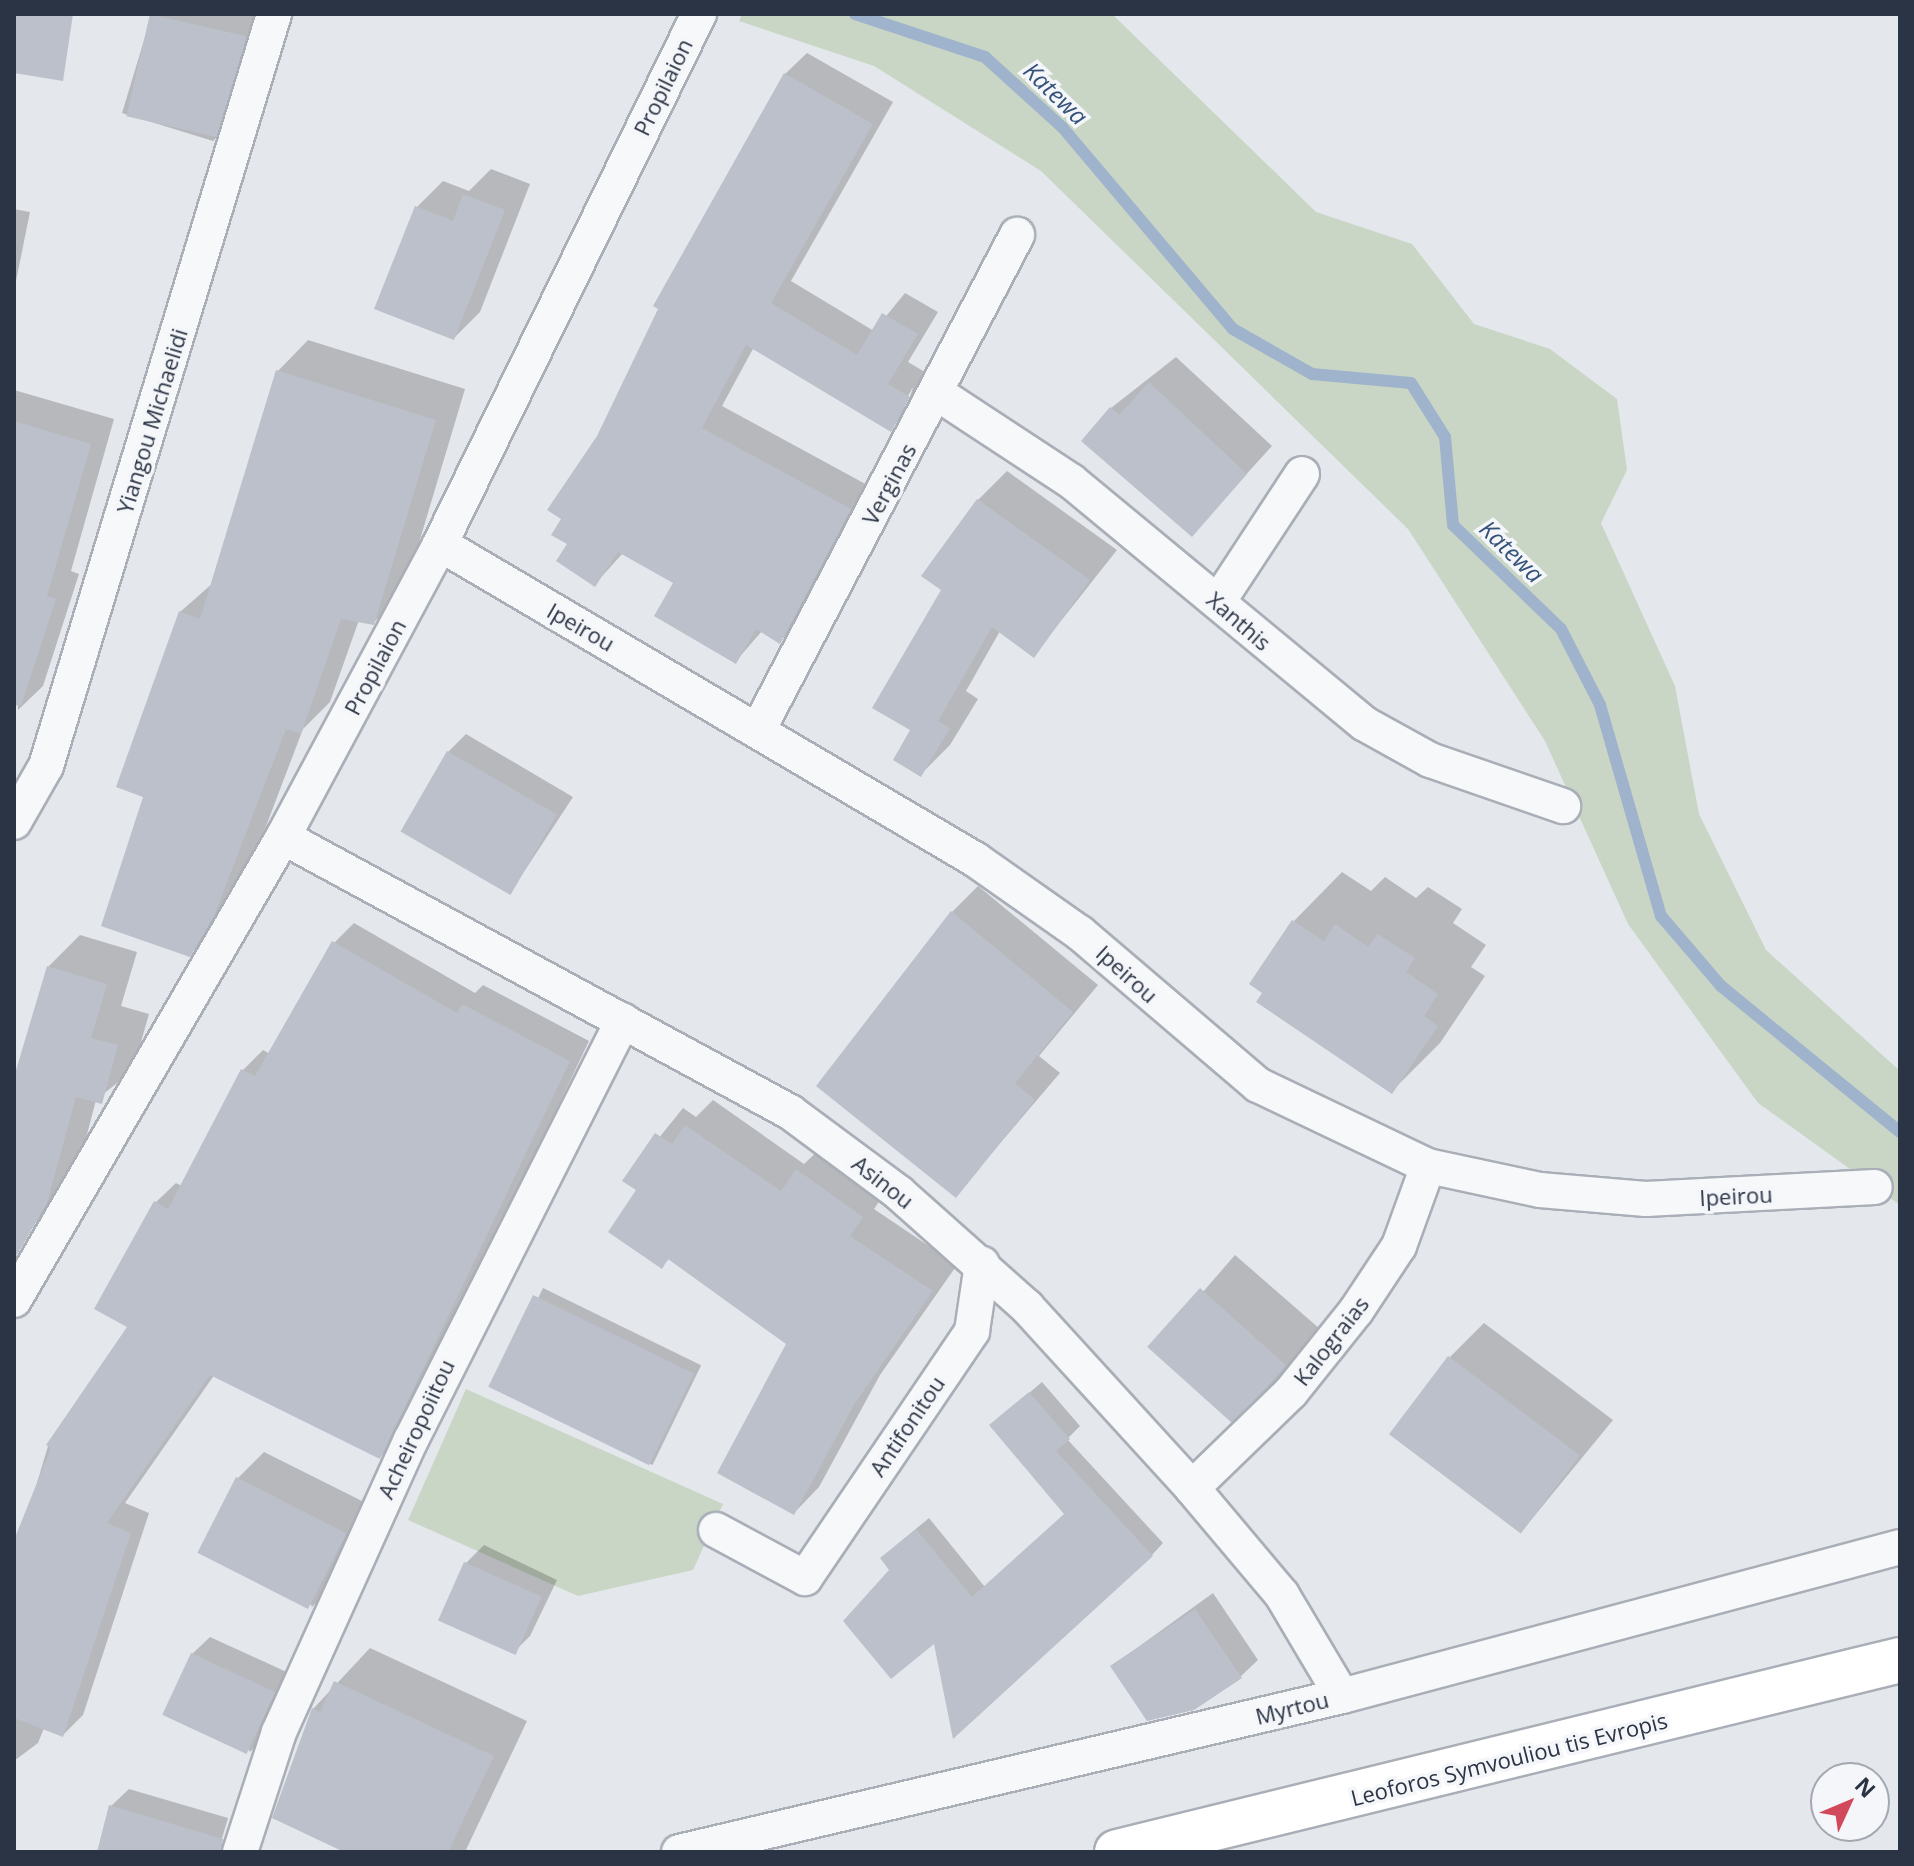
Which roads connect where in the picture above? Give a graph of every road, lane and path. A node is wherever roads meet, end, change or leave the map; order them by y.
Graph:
1 (274, 14) edge
2 (699, 14) edge
3 (1017, 235) dead end
4 (937, 393) junction
5 (1302, 474) dead end
6 (440, 544) junction
7 (1218, 602) junction
8 (758, 730) junction
9 (1563, 806) dead end
10 (14, 822) edge
11 (283, 837) junction
12 (623, 1020) junction
13 (1428, 1166) junction
14 (1875, 1187) dead end
15 (982, 1264) junction
16 (14, 1300) edge
17 (1192, 1488) junction
18 (716, 1530) dead end
19 (1900, 1547) edge
20 (1900, 1660) edge
21 (1342, 1696) junction
22 (240, 1852) edge
23 (679, 1852) edge
24 (1117, 1852) edge

1 - 10 street, Yiangou Michaelidi
2 - 6 street, Propilaion
3 - 4 street, Verginas
4 - 7 street, Xanthis
4 - 8 street, Verginas
5 - 7 street
6 - 8 street, Ipeirou
6 - 11 street, Propilaion
7 - 9 street, Xanthis
8 - 13 street, Ipeirou
11 - 12 street, Asinou
11 - 16 street, Propilaion
12 - 15 street, Asinou
12 - 22 street, Acheiropoiitou
13 - 14 street, Ipeirou
13 - 17 street, Kalograias
15 - 17 street, Asinou
15 - 18 street, Antifonitou
17 - 21 street, Asinou
19 - 21 street, Myrtou
20 - 24 street, Leoforos Symvouliou tis Evropis
21 - 23 street, Myrtou

